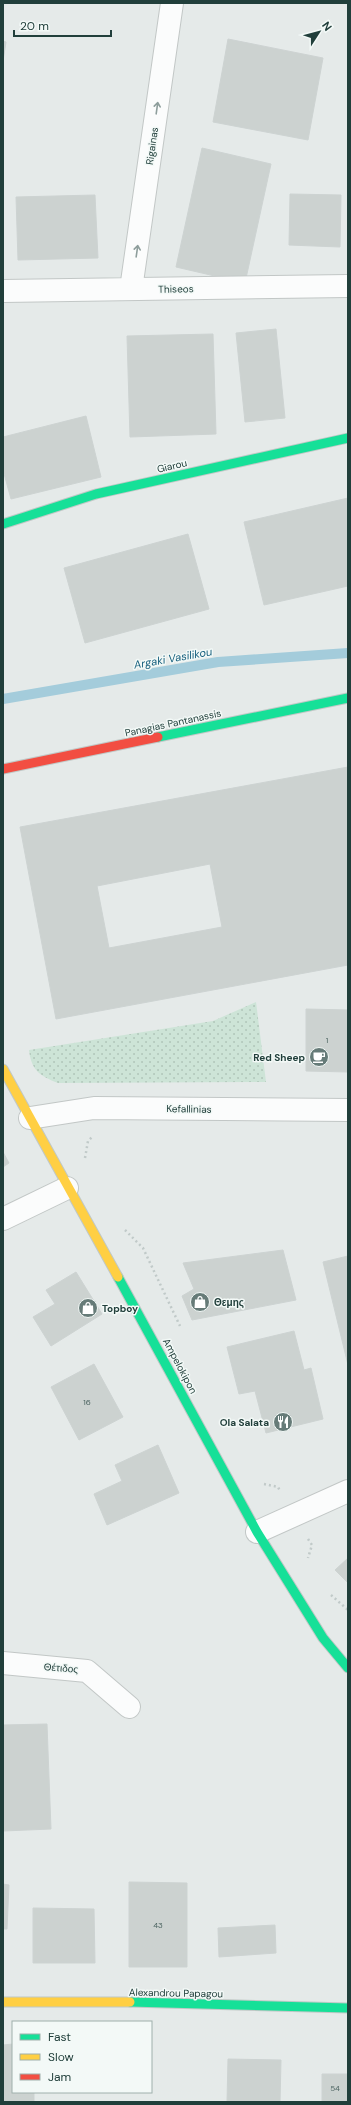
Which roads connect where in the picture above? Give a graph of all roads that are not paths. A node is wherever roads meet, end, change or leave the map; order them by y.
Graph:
1 (172, 3) edge
2 (348, 286) edge
3 (131, 289) junction
4 (3, 291) edge
5 (348, 438) edge
6 (3, 524) edge
7 (348, 698) edge
8 (3, 769) edge
9 (3, 1069) edge
10 (348, 1110) edge
11 (30, 1118) junction
12 (67, 1188) junction
13 (3, 1219) edge
14 (348, 1491) edge
15 (257, 1532) junction
16 (3, 1663) edge
17 (348, 1668) edge
18 (129, 1707) dead end
19 (3, 2002) edge
20 (348, 2008) edge

3 -> 1 street, Rigainas
2 - 3 street, Thiseos
3 - 4 street, Thiseos
5 - 6 street, Giarou
7 - 8 street, Panagias Pantanassis
9 - 11 street, Ampelokipon
10 - 11 street, Kefallinias
11 - 12 street, Ampelokipon
12 - 13 street
12 - 15 street, Ampelokipon
14 - 15 street
15 - 17 street, Ampelokipon
16 - 18 street, Θέτιδος
19 - 20 street, Alexandrou Papagou

